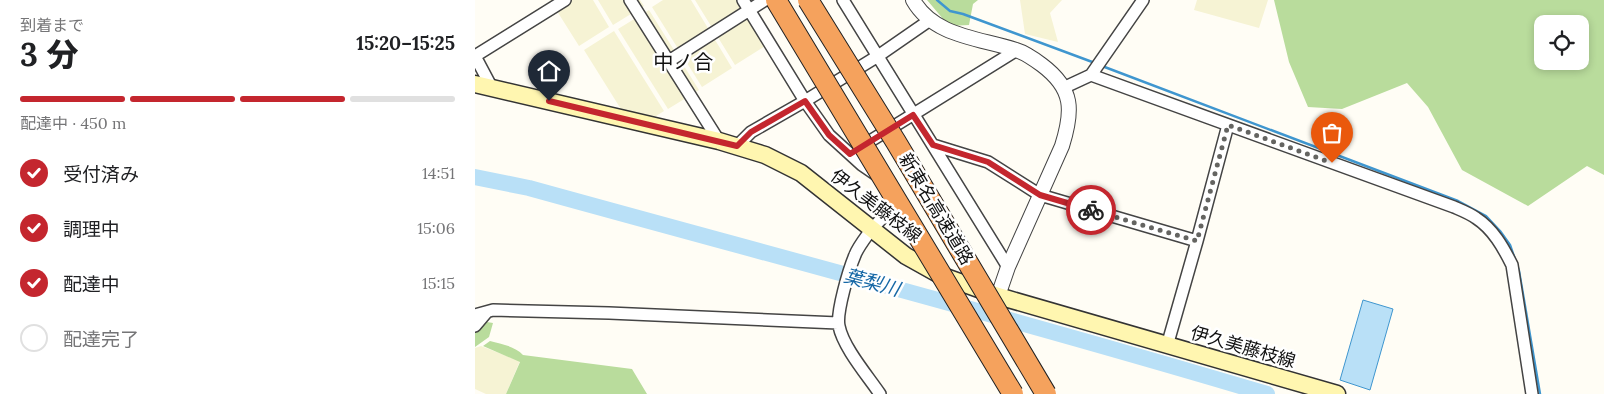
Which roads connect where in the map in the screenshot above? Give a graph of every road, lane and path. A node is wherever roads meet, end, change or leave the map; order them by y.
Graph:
1 (565, 0) edge
2 (630, 0) edge
3 (765, 0) edge
4 (776, 0) edge
5 (808, 0) edge
6 (843, 0) edge
7 (913, 0) edge
8 (1143, 0) edge
9 (746, 5) edge
10 (930, 20) junction
11 (1017, 50) junction
12 (475, 56) edge
13 (878, 56) junction
14 (669, 61) junction
15 (1091, 75) junction
16 (475, 84) edge
17 (492, 88) junction
18 (1063, 88) junction
19 (805, 101) junction
20 (913, 115) junction
21 (1228, 125) junction
22 (719, 141) junction
23 (933, 145) junction
24 (737, 146) junction
25 (850, 154) junction
26 (1040, 195) junction
27 (871, 229) junction
28 (1197, 241) junction
29 (1008, 267) junction
30 (998, 296) junction
31 (480, 314) edge
32 (838, 323) junction
33 (475, 326) edge
34 (1167, 346) junction
35 (1297, 389) edge
36 (880, 394) edge
37 (1013, 394) edge
38 (1046, 394) edge
39 (1337, 394) edge
40 (1532, 394) edge

1 - 12 street
2 - 14 street
3 - 9 street
4 - 37 highway, 新東名高速道路, bridge
5 - 38 highway, 新東名高速道路, bridge
6 - 13 street
7 - 10 street
8 - 15 street
9 - 14 street
9 - 19 street
10 - 11 street
10 - 13 street
11 - 18 street
11 - 20 street
12 - 17 street
13 - 19 street
13 - 20 street
14 - 22 street
15 - 18 street
15 - 21 street
16 - 17 main road, 伊久美藤枝線
17 - 22 main road, 伊久美藤枝線
18 - 26 street
19 - 24 street
19 - 25 street
20 - 23 street
20 - 25 street
21 - 28 street
21 - 40 street
22 - 24 main road, 伊久美藤枝線
23 - 26 street
23 - 29 street
24 - 27 main road, 伊久美藤枝線
25 - 27 street
26 - 28 street
26 - 29 street
27 - 30 main road, 伊久美藤枝線
27 - 32 street
28 - 34 street
29 - 30 street
30 - 34 main road, 伊久美藤枝線
31 - 32 street
31 - 33 street
32 - 36 street
34 - 35 main road, 伊久美藤枝線
35 - 39 main road, 伊久美藤枝線

